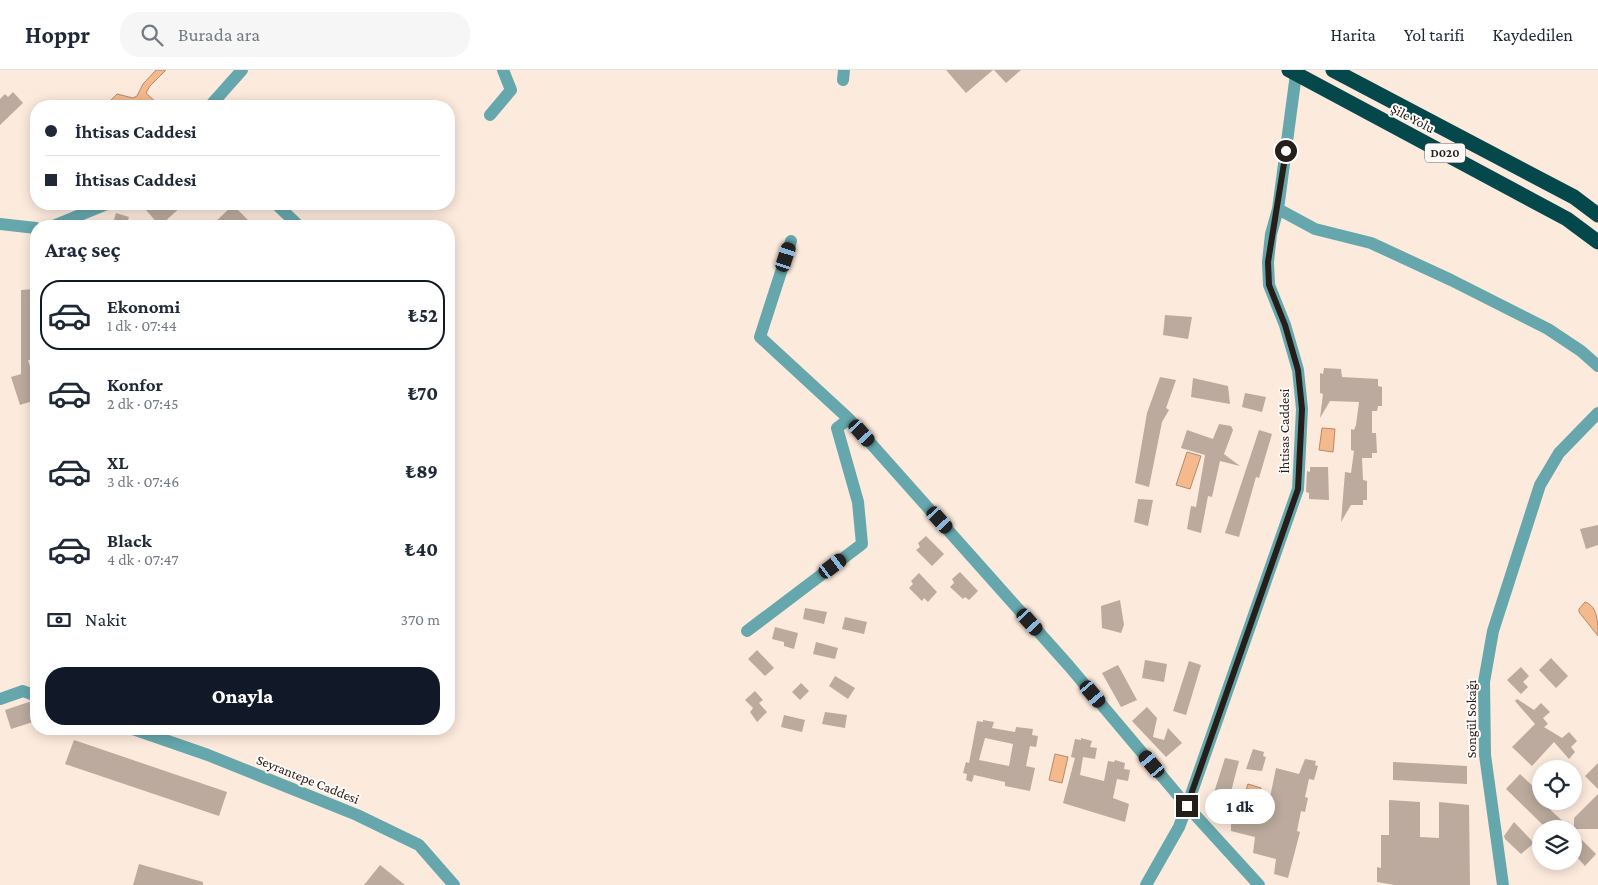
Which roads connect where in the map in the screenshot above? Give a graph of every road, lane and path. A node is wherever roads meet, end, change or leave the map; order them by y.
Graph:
1 (242, 70) edge
2 (503, 70) edge
3 (1334, 70) edge
4 (1293, 72) edge
5 (215, 100) edge
6 (490, 115) dead end
7 (1278, 209) junction
8 (93, 210) edge
9 (282, 210) edge
10 (1598, 215) edge
11 (68, 220) edge
12 (293, 220) edge
13 (0, 224) edge
14 (30, 227) edge
15 (791, 241) dead end
16 (1598, 242) edge
17 (1598, 366) edge
18 (1598, 413) edge
19 (849, 419) junction
20 (746, 631) dead end
21 (30, 694) edge
22 (0, 699) edge
23 (157, 735) edge
24 (1187, 806) junction
25 (454, 885) edge
26 (1146, 885) edge
27 (1259, 885) edge
28 (1503, 885) edge

1 - 5 street
2 - 6 street
3 - 10 highway, Şile Yolu / D020
4 - 7 street, İhtisas Caddesi
4 - 16 highway, Şile Yolu / D020
7 - 17 street
7 - 24 street, İhtisas Caddesi
8 - 11 street
9 - 12 street
13 - 14 street
15 - 19 street
18 - 28 street, Songül Sokağı
19 - 20 street
19 - 24 street
21 - 22 street
23 - 25 street, Seyrantepe Caddesi
24 - 26 street, İhtisas Caddesi
24 - 27 street

